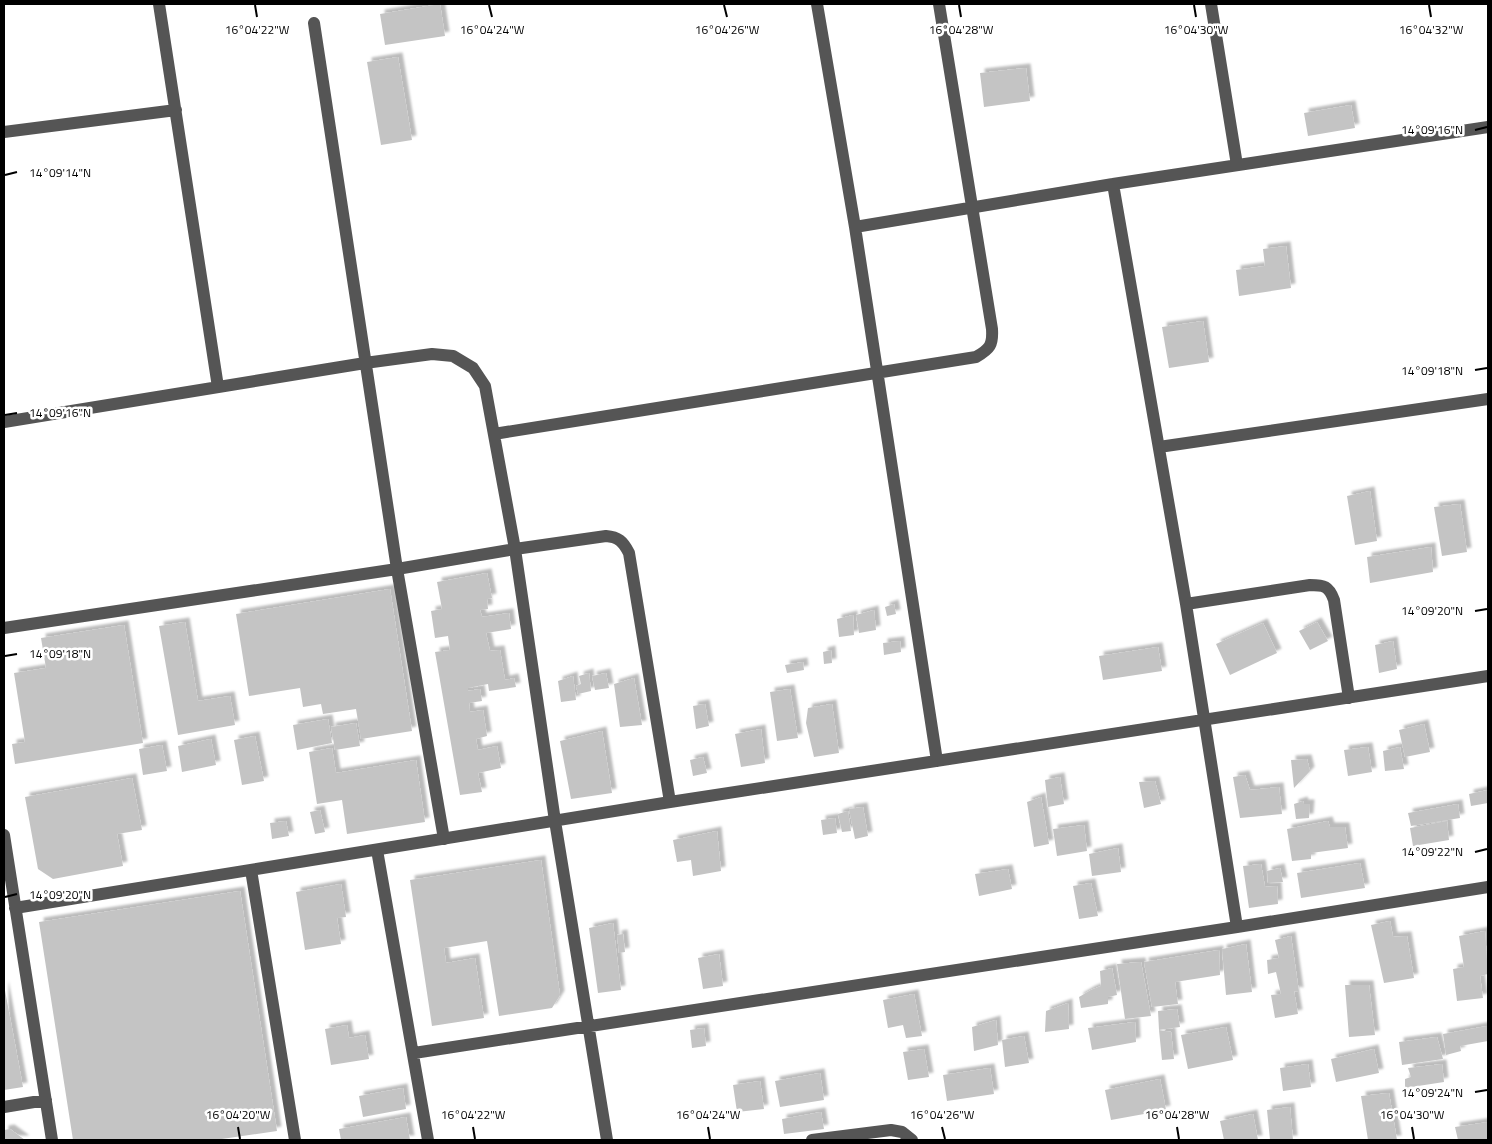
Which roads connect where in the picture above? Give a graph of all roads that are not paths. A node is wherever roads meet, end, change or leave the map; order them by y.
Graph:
1 (159, 4) edge
2 (817, 4) edge
3 (939, 4) edge
4 (1211, 4) edge
5 (314, 23) dead end
6 (176, 110) junction
7 (1488, 127) edge
8 (4, 132) edge
9 (1237, 165) junction
10 (1113, 184) junction
11 (972, 208) junction
12 (855, 227) junction
13 (365, 362) junction
14 (877, 372) junction
15 (218, 387) junction
16 (1488, 399) edge
17 (4, 422) edge
18 (494, 434) junction
19 (1159, 447) junction
20 (515, 549) junction
21 (397, 568) junction
22 (1186, 604) junction
23 (4, 628) edge
24 (1488, 676) edge
25 (1349, 698) junction
26 (1203, 719) junction
27 (937, 761) junction
28 (670, 802) junction
29 (555, 821) junction
30 (4, 836) edge
31 (444, 839) junction
32 (377, 850) junction
33 (251, 870) junction
34 (1488, 887) edge
35 (15, 908) junction
36 (1236, 927) junction
37 (589, 1026) junction
38 (414, 1053) junction
39 (46, 1100) junction
40 (4, 1107) edge
41 (52, 1140) edge
42 (295, 1140) edge
43 (428, 1140) edge
44 (607, 1140) edge
45 (812, 1140) edge
46 (912, 1140) edge

1 - 6 street
2 - 12 street
3 - 11 street
4 - 9 street
5 - 13 street
6 - 8 street
6 - 15 street
7 - 9 street
9 - 10 street
10 - 11 street
10 - 19 street
11 - 12 street
11 - 14 street
12 - 14 street
13 - 15 street
13 - 18 street
13 - 21 street
14 - 18 street
14 - 27 street
15 - 17 street
16 - 19 street
18 - 20 street
19 - 22 street
20 - 21 street
20 - 28 street
20 - 29 street
21 - 23 street
21 - 31 street
22 - 25 street
22 - 26 street
24 - 25 street
25 - 26 street
26 - 27 street
26 - 36 street
27 - 28 street
28 - 29 street
29 - 31 street
29 - 37 street
30 - 35 street
31 - 32 street
32 - 33 street
32 - 38 street
33 - 35 street
33 - 42 street
34 - 36 street
35 - 39 street
36 - 37 street
37 - 38 street
37 - 44 street
38 - 43 street
39 - 40 street
39 - 41 street
45 - 46 street

